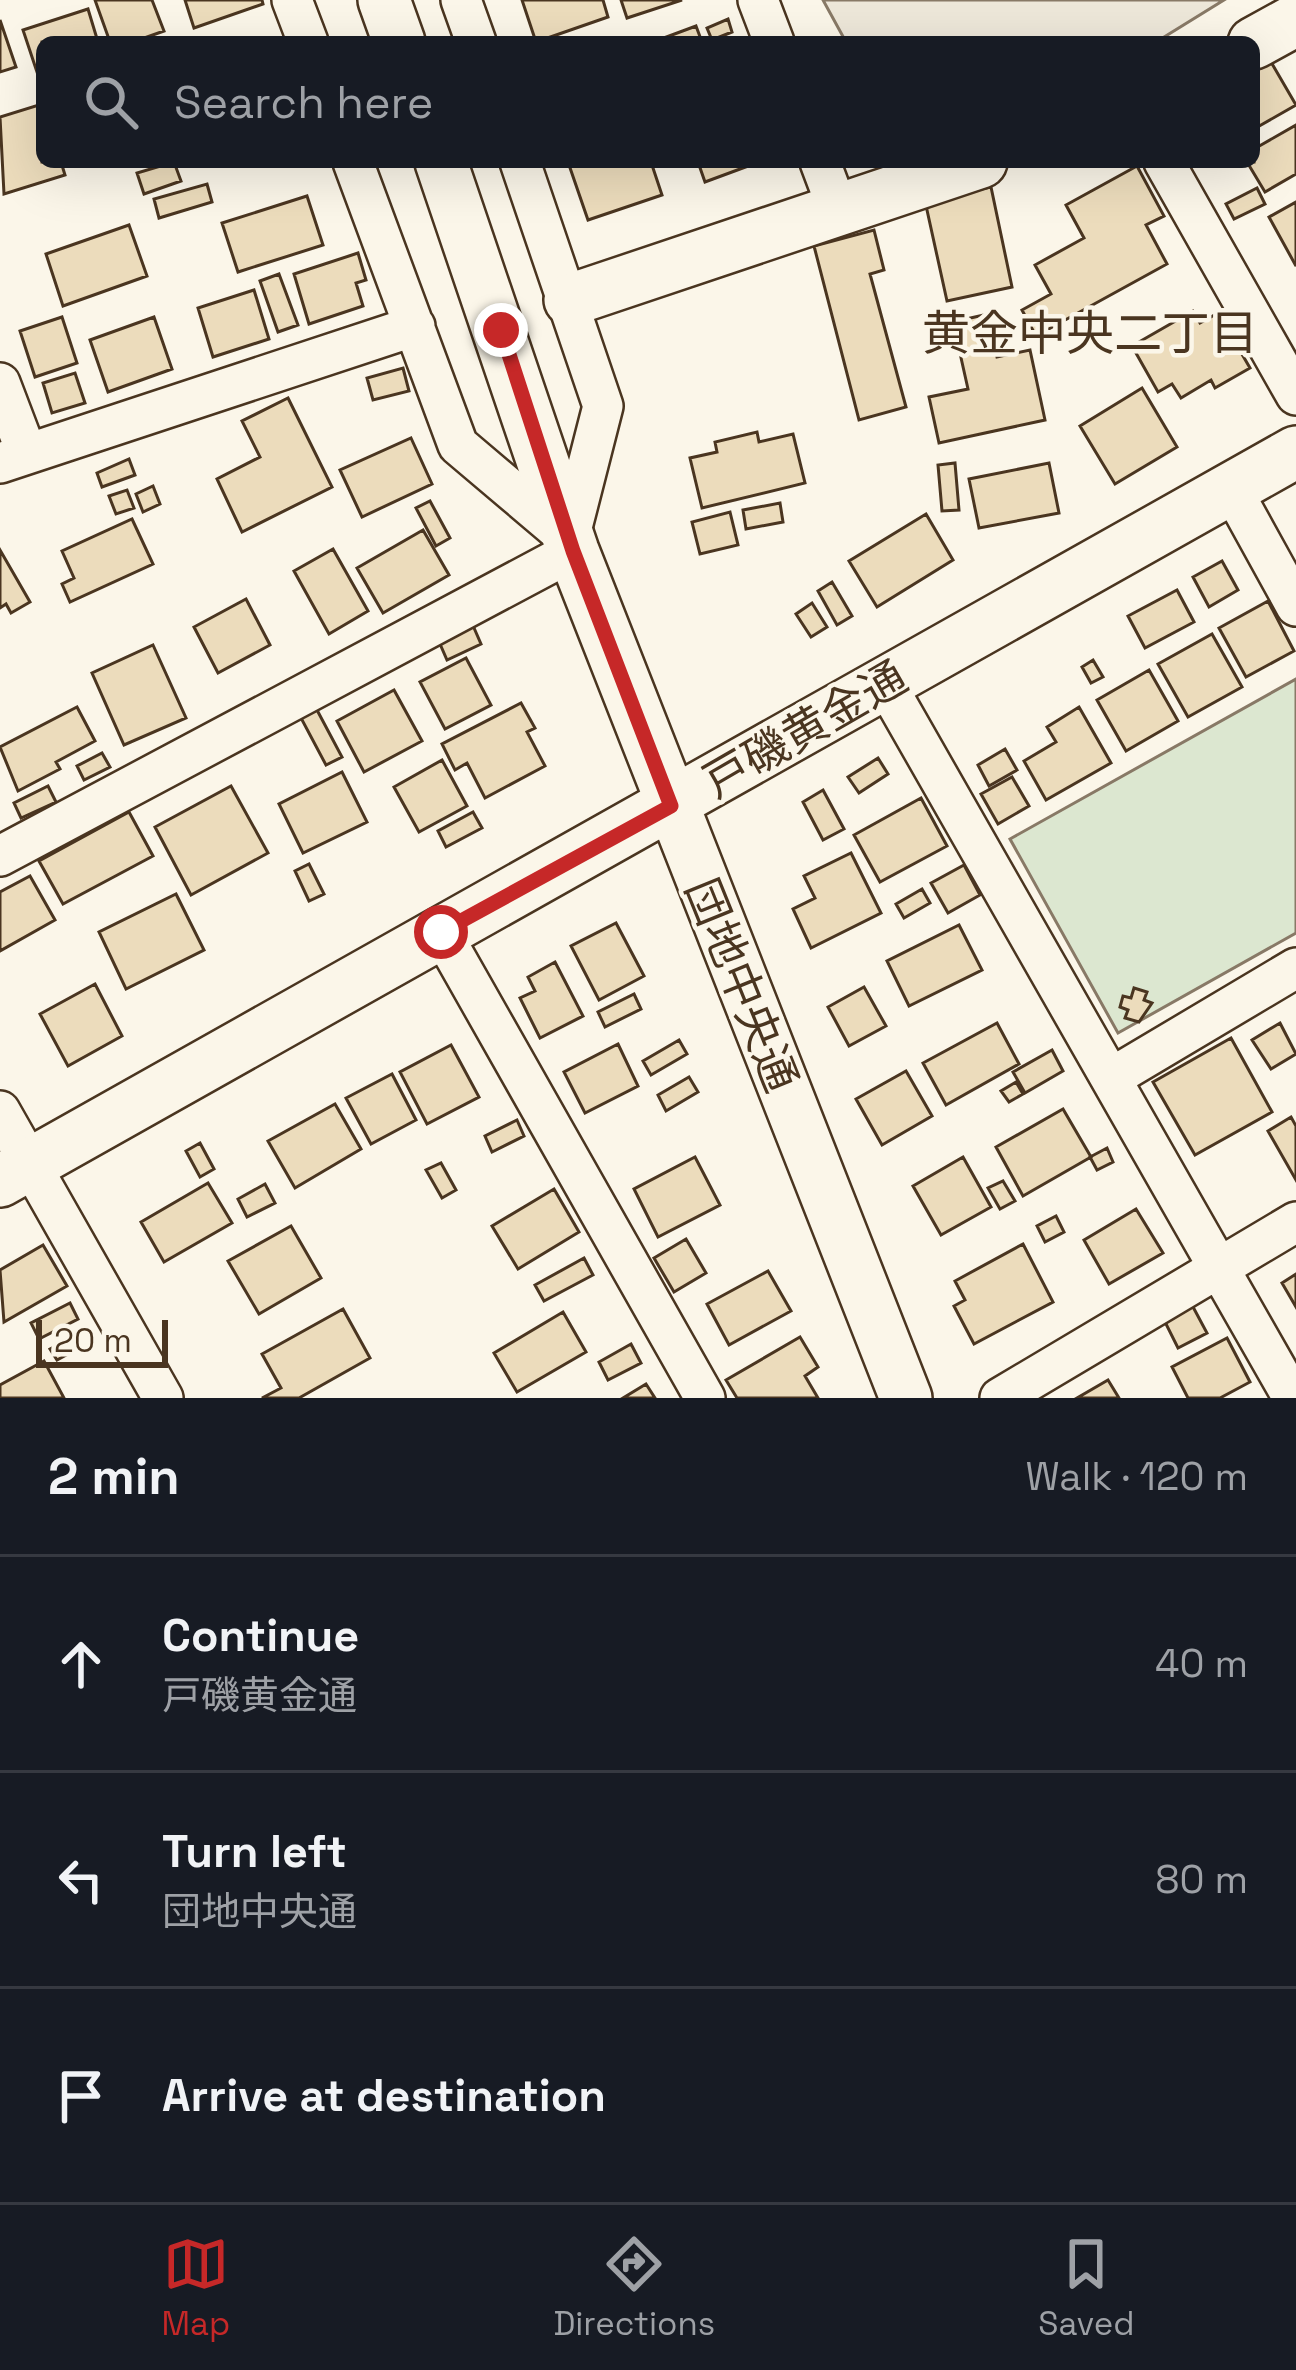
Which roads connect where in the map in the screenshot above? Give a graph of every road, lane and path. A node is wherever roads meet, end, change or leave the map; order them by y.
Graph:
1 (292, 0) edge
2 (384, 0) edge
3 (461, 0) edge
4 (758, 0) edge
5 (1296, 20) edge
6 (306, 36) edge
7 (397, 36) edge
8 (474, 36) edge
9 (772, 36) edge
10 (1260, 40) edge
11 (355, 168) edge
12 (443, 168) edge
13 (522, 168) edge
14 (822, 168) edge
15 (963, 168) edge
16 (1167, 168) edge
17 (838, 210) junction
18 (570, 300) junction
19 (416, 326) junction
20 (0, 382) edge
21 (1296, 395) edge
22 (1296, 452) edge
23 (13, 459) edge
24 (1231, 488) junction
25 (571, 545) junction
26 (1296, 606) edge
27 (885, 683) junction
28 (671, 806) junction
29 (0, 856) edge
30 (441, 932) junction
31 (1296, 968) edge
32 (1111, 1078) junction
33 (0, 1111) edge
34 (15, 1172) edge
35 (1296, 1222) edge
36 (1218, 1268) junction
37 (163, 1398) edge
38 (706, 1398) edge
39 (906, 1398) edge
40 (1000, 1398) edge
41 (1293, 1398) edge

1 - 6 street
2 - 7 street
3 - 8 street
4 - 9 street
5 - 10 street
11 - 19 street
12 - 25 street, 団地中央通
13 - 18 street
14 - 17 street
15 - 17 street
16 - 21 street
17 - 18 street
18 - 25 street
19 - 23 street
19 - 25 street
20 - 23 street
22 - 24 street, 戸磯黄金通
24 - 26 street
24 - 27 street, 戸磯黄金通
25 - 28 street, 団地中央通
25 - 29 street
27 - 28 street, 戸磯黄金通
27 - 32 street
28 - 30 street, 戸磯黄金通
28 - 39 street, 団地中央通
30 - 34 street, 戸磯黄金通
30 - 38 street
31 - 32 street
32 - 36 street
33 - 34 street
34 - 37 street
35 - 36 street
36 - 40 street
36 - 41 street

